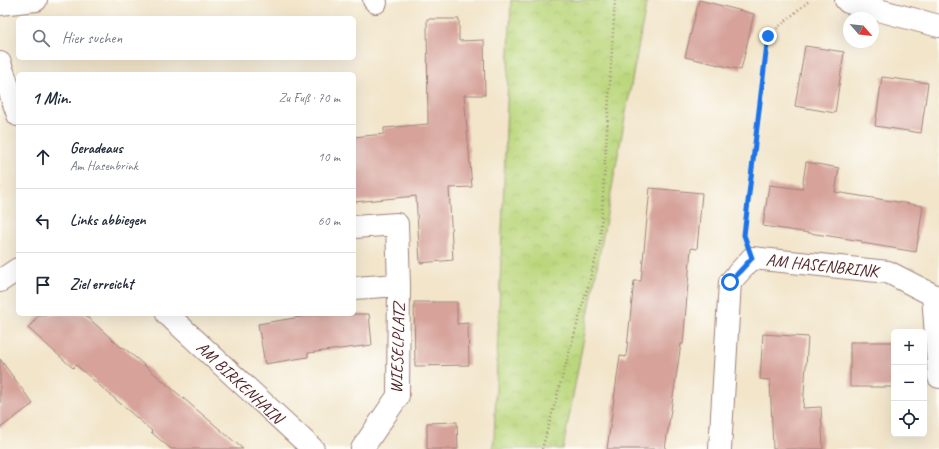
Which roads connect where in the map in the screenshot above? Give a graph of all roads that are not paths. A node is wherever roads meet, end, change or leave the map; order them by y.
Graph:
1 (36, 0) edge
2 (846, 0) edge
3 (0, 4) edge
4 (939, 26) edge
5 (0, 63) edge
6 (16, 109) edge
7 (356, 227) edge
8 (16, 270) edge
9 (0, 281) edge
10 (399, 285) junction
11 (356, 288) edge
12 (169, 316) edge
13 (939, 377) edge
14 (313, 449) edge
15 (362, 449) edge
16 (720, 449) edge

1 - 3 street
2 - 4 street
5 - 6 street
7 - 10 street, WIESELPLATZ
8 - 9 street
10 - 11 street, WIESELPLATZ
10 - 15 street, WIESELPLATZ
12 - 14 street, AM BIRKENHAIN
13 - 16 street, AM HASENBRINK

